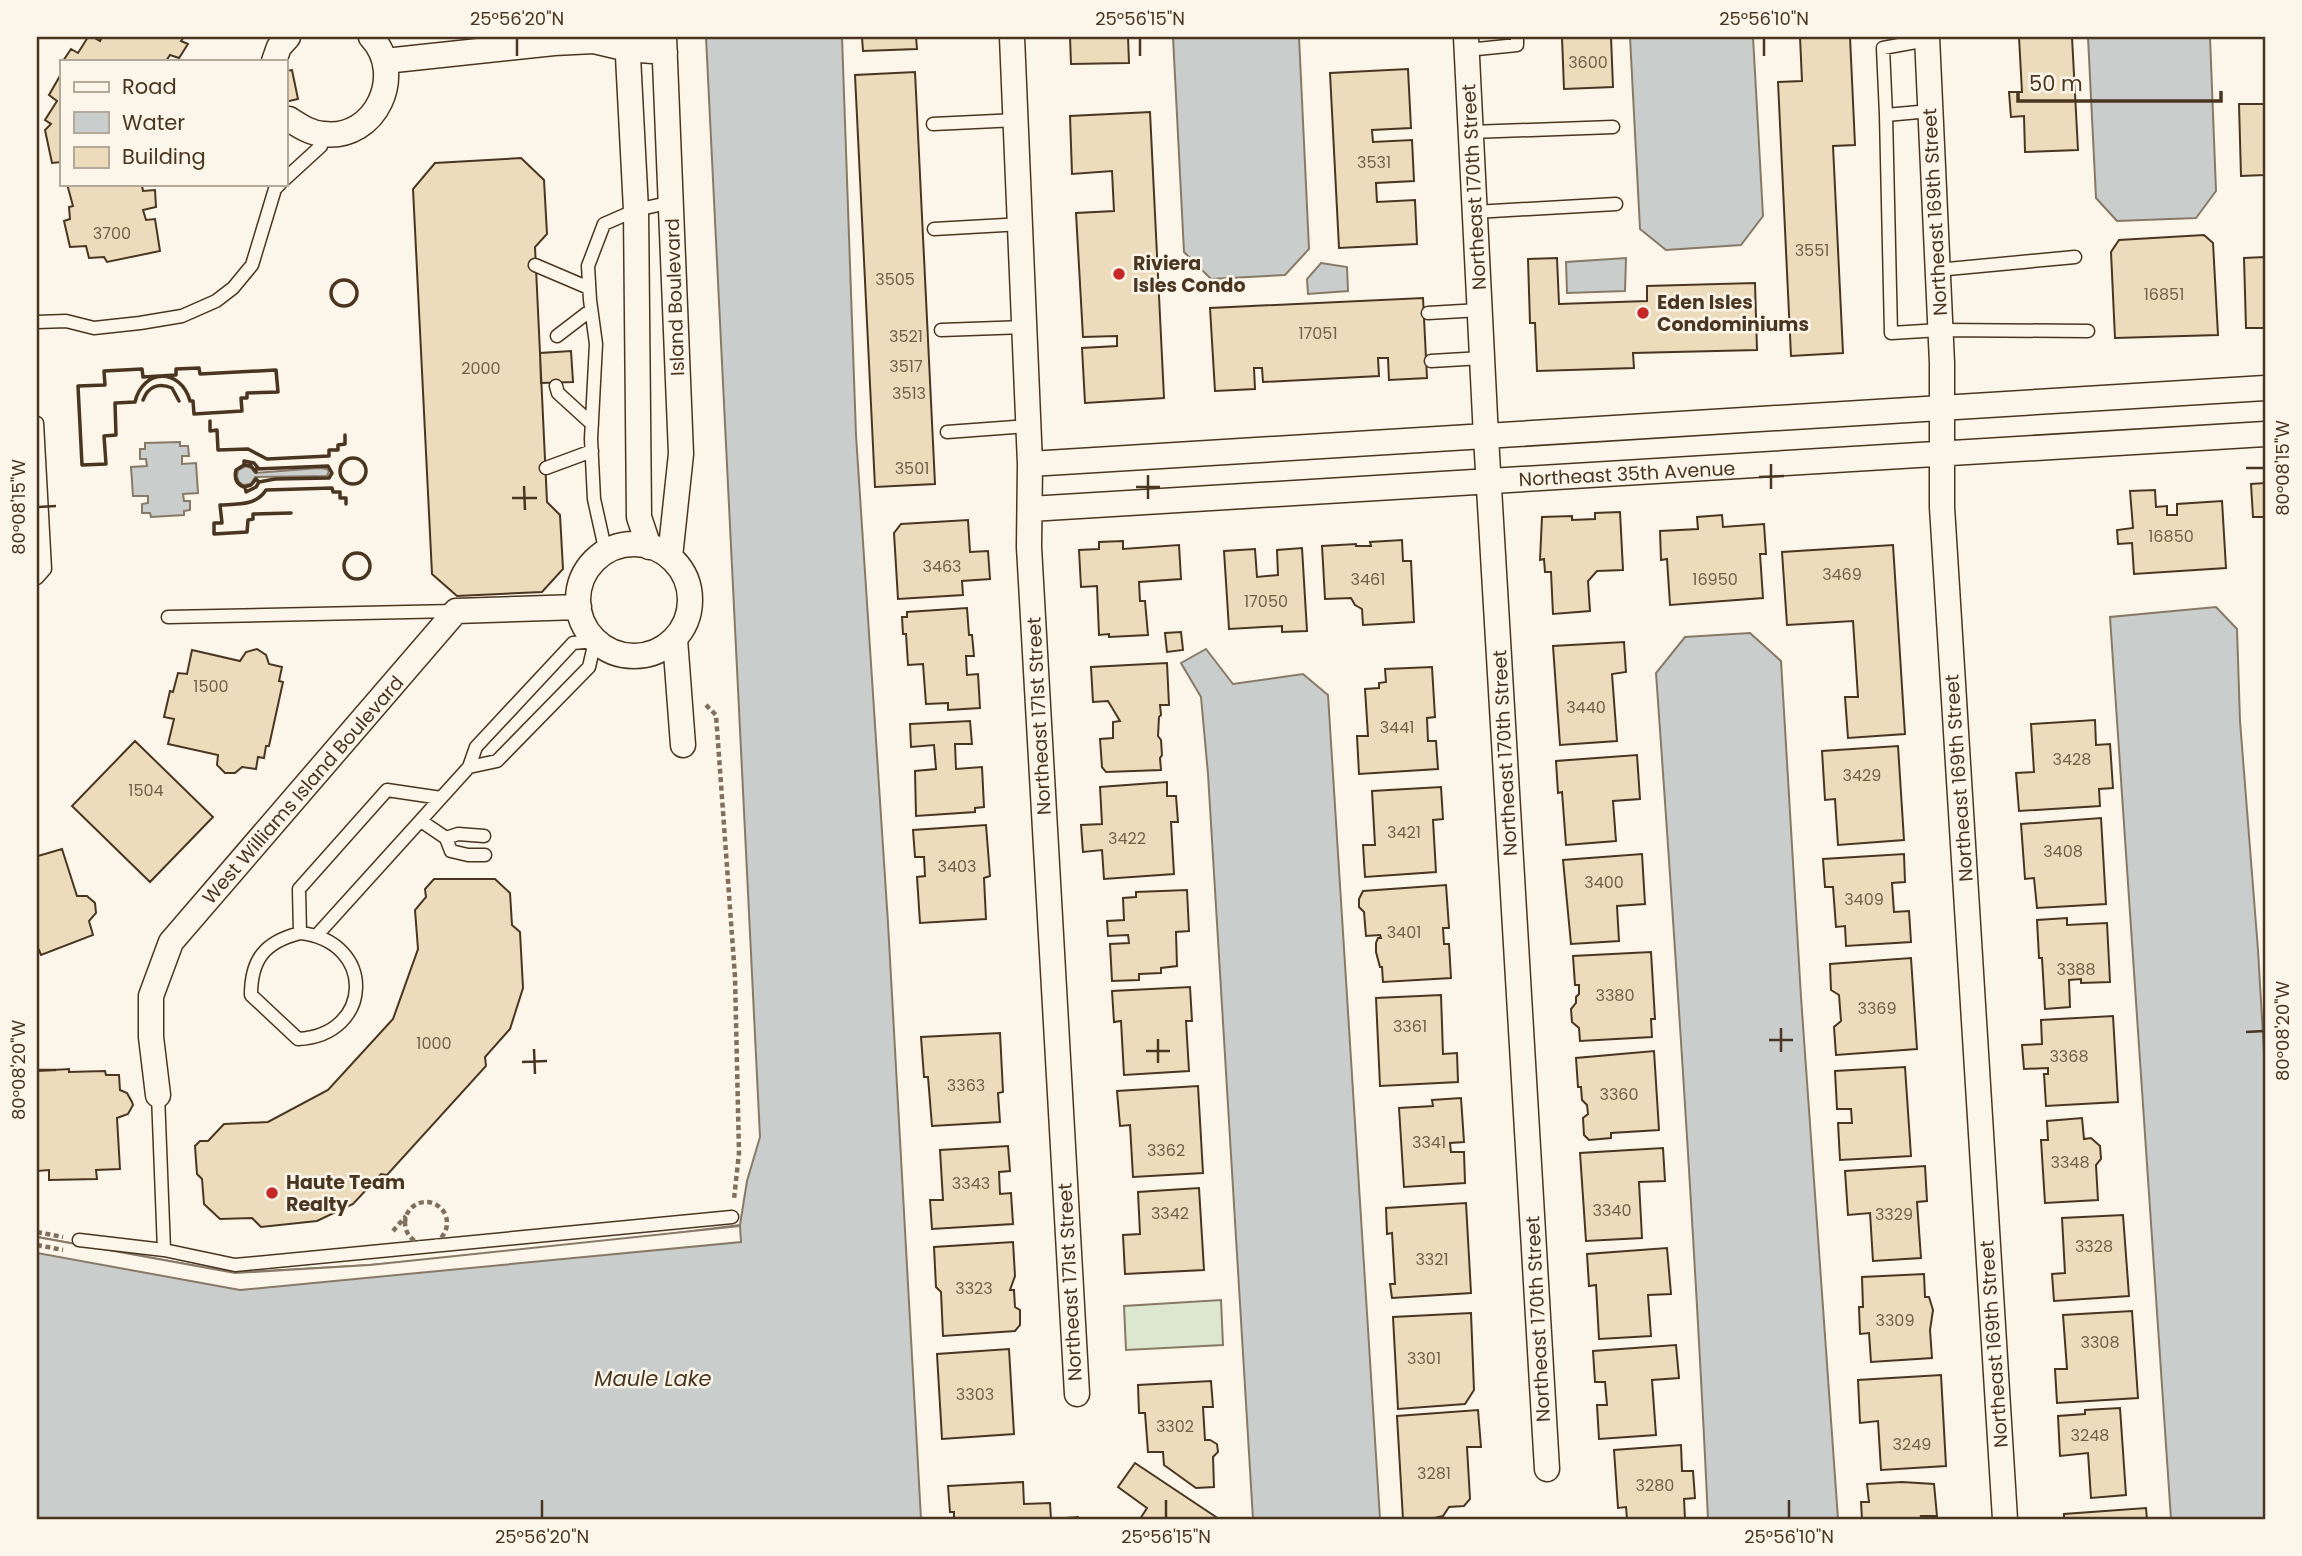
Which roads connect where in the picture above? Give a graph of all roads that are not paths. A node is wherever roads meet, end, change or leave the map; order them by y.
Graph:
1 (288, 37) edge
2 (371, 37) edge
3 (1012, 37) edge
4 (1517, 37) edge
5 (1927, 38) edge
6 (1882, 42) edge
7 (628, 43) edge
8 (1467, 43) edge
9 (664, 44) edge
10 (274, 60) edge
11 (385, 61) junction
12 (1930, 111) junction
13 (1886, 115) junction
14 (289, 119) dead end
15 (1017, 120) junction
16 (933, 124) dead end
17 (1613, 127) dead end
18 (1471, 132) junction
19 (324, 135) junction
20 (287, 177) edge
21 (278, 186) edge
22 (672, 202) junction
23 (1616, 204) dead end
24 (636, 210) junction
25 (1475, 212) junction
26 (1021, 224) junction
27 (934, 229) dead end
28 (2075, 257) dead end
29 (535, 265) dead end
30 (1937, 270) junction
31 (589, 288) junction
32 (591, 310) junction
33 (1480, 310) junction
34 (1428, 313) dead end
35 (37, 322) edge
36 (1025, 327) junction
37 (941, 330) dead end
38 (1940, 330) junction
39 (2088, 331) dead end
40 (557, 335) dead end
41 (1482, 358) junction
42 (1431, 361) dead end
43 (556, 386) dead end
44 (2265, 388) edge
45 (1942, 408) junction
46 (37, 423) edge
47 (592, 424) junction
48 (1029, 426) junction
49 (947, 432) dead end
50 (2265, 434) edge
51 (1486, 438) junction
52 (592, 452) junction
53 (1942, 456) junction
54 (1030, 464) junction
55 (546, 468) dead end
56 (1489, 482) junction
57 (1030, 509) junction
58 (660, 552) junction
59 (606, 553) junction
60 (37, 578) edge
61 (579, 607) junction
62 (456, 611) junction
63 (168, 617) dead end
64 (675, 639) junction
65 (595, 640) junction
66 (683, 745) dead end
67 (469, 767) junction
68 (442, 798) junction
69 (421, 821) junction
70 (484, 836) dead end
71 (446, 838) junction
72 (485, 855) dead end
73 (300, 933) junction
74 (317, 935) junction
75 (158, 1095) joint
76 (732, 1217) road end
77 (79, 1240) dead end
78 (164, 1250) junction
79 (1077, 1394) dead end
80 (1547, 1469) dead end
81 (2005, 1519) edge

1 - 10 street
2 - 11 street
3 - 15 street, Northeast 171st Street
4 - 8 lane
5 - 6 lane
5 - 12 street, Northeast 169th Street
6 - 13 lane
7 - 9 street
7 - 11 street
7 - 24 street, Island Boulevard
8 - 18 street, Northeast 170th Street
9 - 22 street, Island Boulevard
11 - 19 street
12 - 13 lane
12 - 30 street, Northeast 169th Street
13 - 38 lane
14 - 19 street
15 - 16 lane
15 - 26 street, Northeast 171st Street
17 - 18 lane
18 - 25 street, Northeast 170th Street
19 - 20 lane
21 - 35 lane
22 - 24 lane
22 - 58 street, Island Boulevard
23 - 25 lane
24 - 31 lane
24 - 58 street, Island Boulevard
25 - 33 street, Northeast 170th Street
26 - 27 lane
26 - 36 street, Northeast 171st Street
28 - 30 lane
29 - 31 lane
30 - 38 street, Northeast 169th Street
31 - 32 lane
32 - 40 lane
32 - 47 lane
33 - 34 lane
33 - 41 street, Northeast 170th Street
36 - 37 lane
36 - 48 street, Northeast 171st Street
38 - 39 lane
38 - 45 street, Northeast 169th Street
41 - 42 lane
41 - 51 street, Northeast 170th Street
43 - 47 lane
44 - 45 street
45 - 51 street
45 - 53 street, Northeast 169th Street
46 - 60 lane
47 - 52 lane
48 - 49 lane
48 - 54 street, Northeast 171st Street
50 - 53 street, Northeast 35th Avenue
51 - 54 street
51 - 56 street, Northeast 170th Street
52 - 55 lane
52 - 59 lane
53 - 56 street, Northeast 35th Avenue
53 - 81 street, Northeast 169th Street
54 - 57 street, Northeast 171st Street
56 - 57 street, Northeast 35th Avenue
56 - 80 street, Northeast 170th Street
57 - 79 street, Northeast 171st Street
58 - 59 street
58 - 64 street, Island Boulevard
59 - 61 street
61 - 62 street
61 - 65 street
62 - 63 lane
62 - 75 street, West Williams Island Boulevard
64 - 65 street
64 - 66 street
65 - 67 lane
65 - 67 lane
67 - 68 lane
68 - 69 lane
68 - 73 lane
69 - 71 lane
69 - 74 lane
70 - 71 lane
71 - 72 lane
73 - 74 lane
73 - 74 lane
75 - 78 lane
76 - 78 lane
77 - 78 lane

